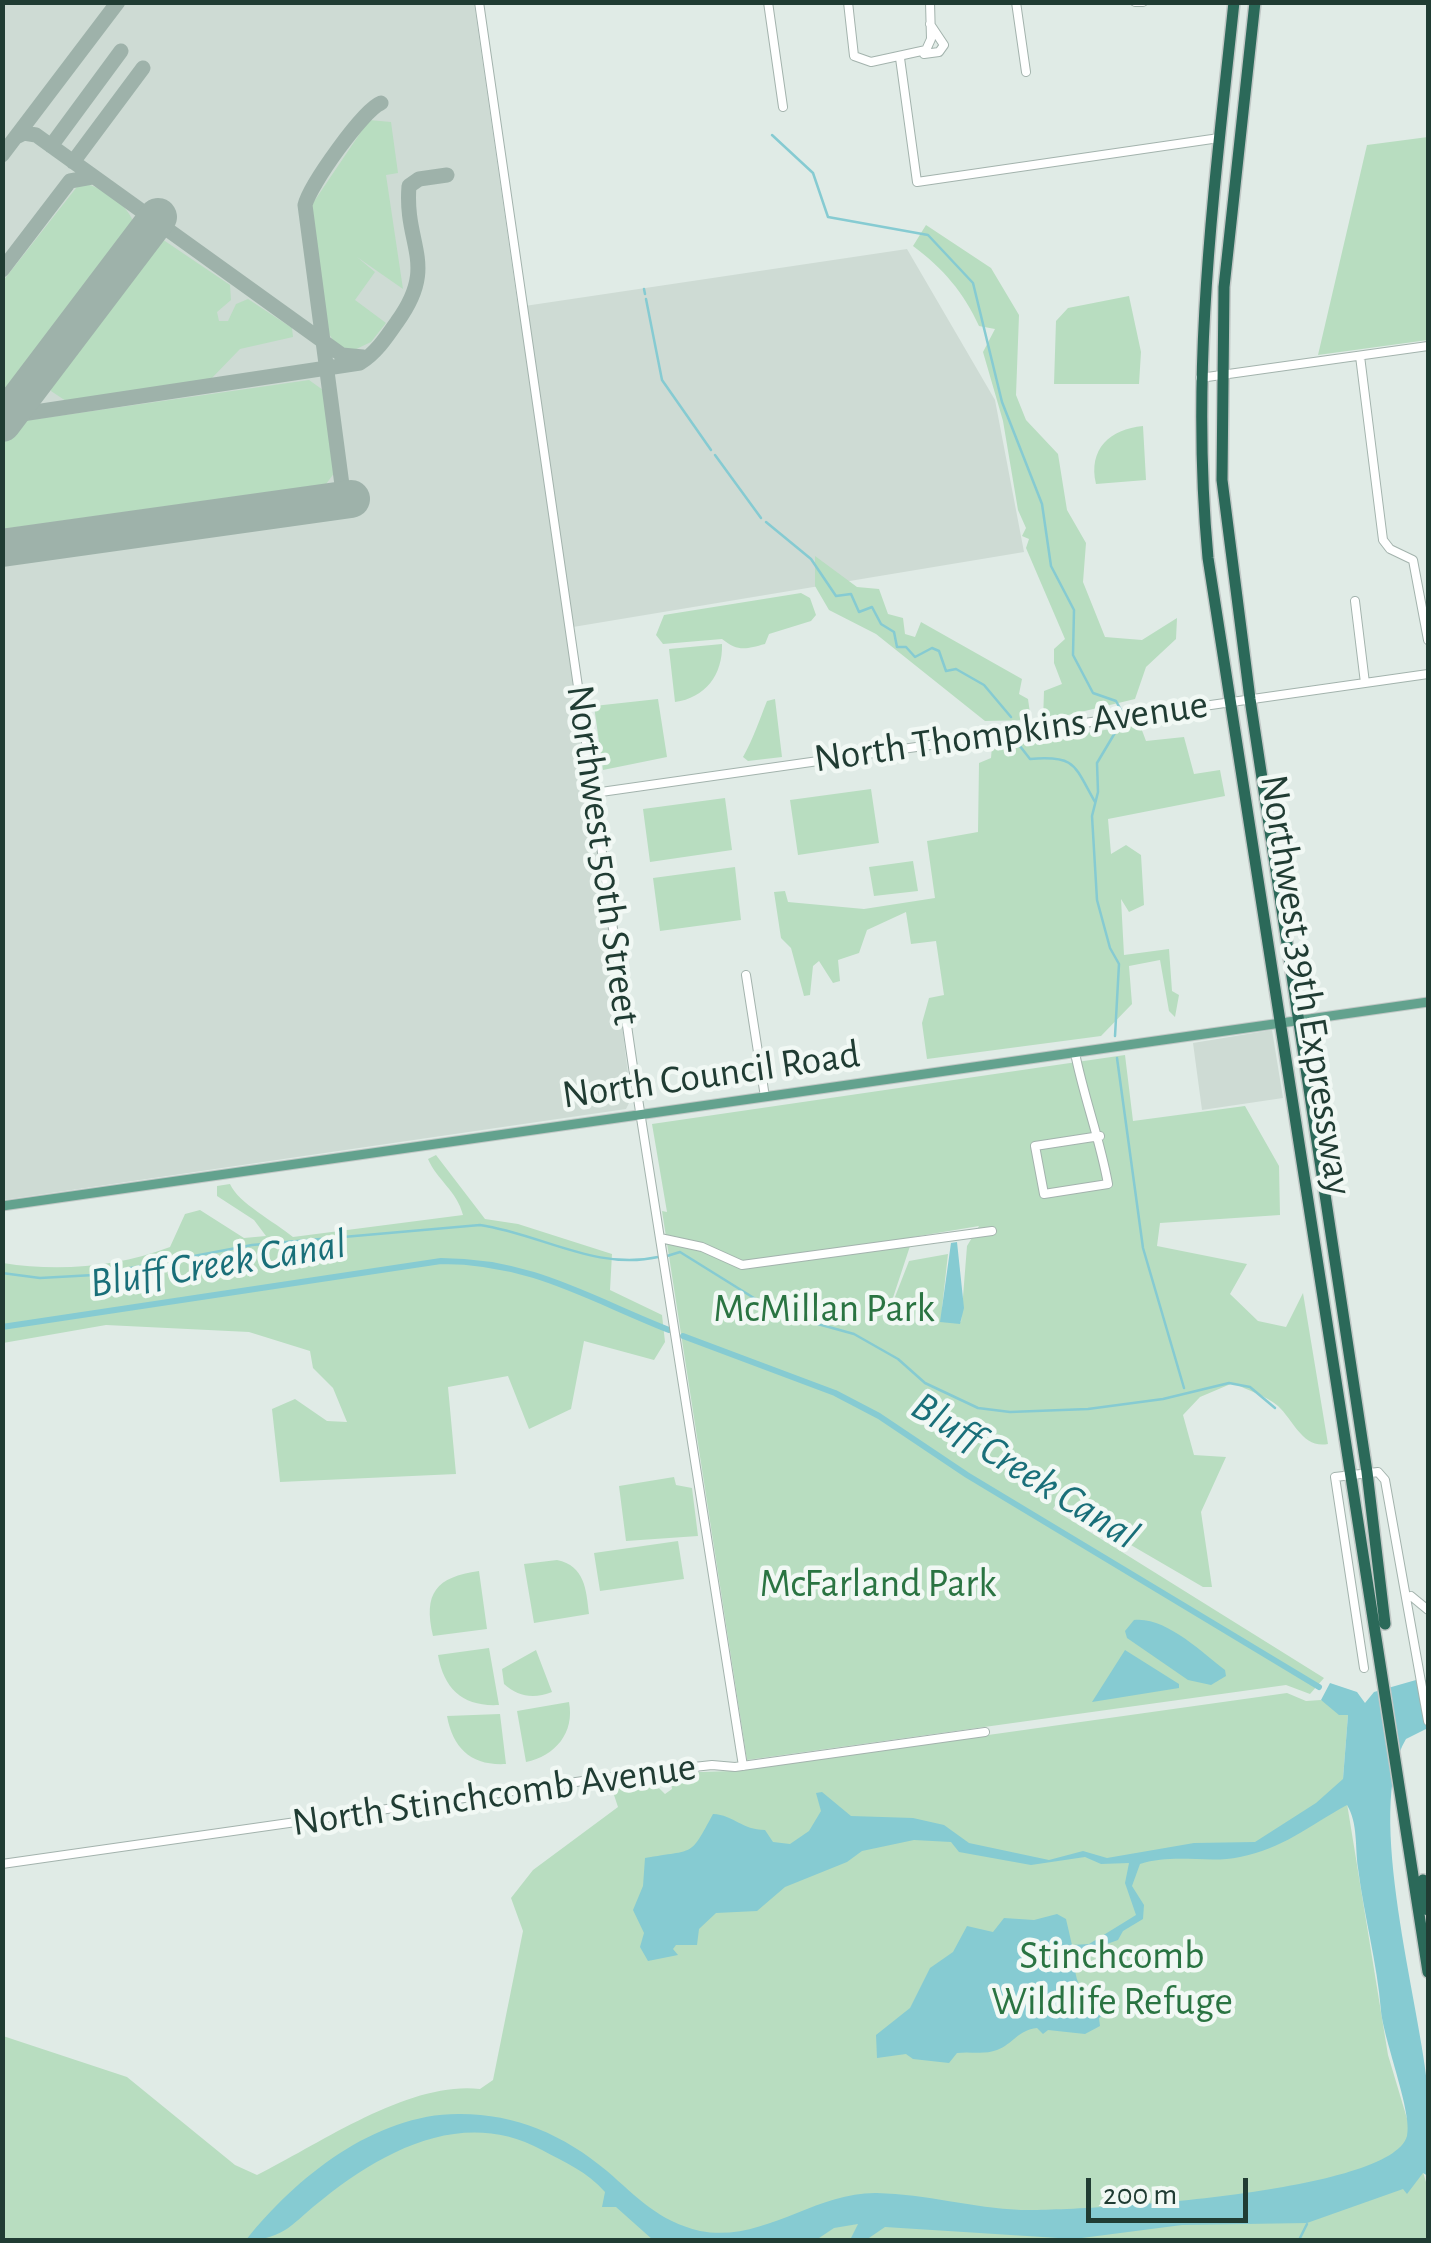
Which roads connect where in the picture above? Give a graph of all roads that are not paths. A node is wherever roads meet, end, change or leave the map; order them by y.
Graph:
1 (479, 2) edge
2 (768, 2) edge
3 (848, 2) edge
4 (930, 2) edge
5 (1016, 2) edge
6 (1234, 2) edge
7 (1255, 2) edge
8 (930, 24) junction
9 (921, 54) junction
10 (900, 58) junction
11 (1227, 66) junction
12 (1248, 69) junction
13 (1026, 72) dead end
14 (784, 107) dead end
15 (1219, 138) junction
16 (1240, 138) junction
17 (1428, 346) edge
18 (1360, 356) junction
19 (1220, 376) junction
20 (1199, 378) junction
21 (1225, 520) junction
22 (1205, 523) junction
23 (1355, 601) dead end
24 (1428, 640) edge
25 (1428, 674) edge
26 (1365, 683) junction
27 (1250, 699) junction
28 (1229, 701) junction
29 (594, 793) junction
30 (746, 975) dead end
31 (1428, 1002) edge
32 (1299, 1019) junction
33 (1278, 1022) junction
34 (1076, 1053) junction
35 (764, 1097) junction
36 (641, 1115) junction
37 (1100, 1136) junction
38 (2, 1206) edge
39 (992, 1231) dead end
40 (660, 1238) junction
41 (1367, 1472) junction
42 (1349, 1475) junction
43 (1408, 1592) junction
44 (1428, 1612) edge
45 (1414, 1626) junction
46 (1364, 1668) dead end
47 (1388, 1673) junction
48 (1428, 1721) edge
49 (986, 1732) dead end
50 (743, 1766) junction
51 (2, 1864) edge
52 (1420, 1885) junction
53 (1428, 1910) edge
54 (1428, 1972) edge

1 - 29 street, Northwest 50th Street
2 - 14 street
3 - 10 street
4 - 8 street
5 - 13 street
6 - 11 highway, Northwest 39th Expressway
7 - 12 highway, Northwest 39th Expressway
8 - 9 street
8 - 9 street
9 - 10 street
10 - 15 street
11 - 12 highway
11 - 15 highway, Northwest 39th Expressway
12 - 16 highway, Northwest 39th Expressway
15 - 16 highway
15 - 20 highway, Northwest 39th Expressway
16 - 19 highway, Northwest 39th Expressway
17 - 18 street
18 - 19 street
18 - 24 street
19 - 20 street
19 - 21 highway, Northwest 39th Expressway
20 - 22 highway, Northwest 39th Expressway
21 - 22 highway
21 - 27 highway, Northwest 39th Expressway
22 - 28 highway, Northwest 39th Expressway
23 - 26 street
25 - 26 street, North Thompkins Avenue
26 - 27 street, North Thompkins Avenue
27 - 28 street, North Thompkins Avenue
27 - 32 highway, Northwest 39th Expressway
28 - 29 street, North Thompkins Avenue
28 - 33 highway, Northwest 39th Expressway
29 - 36 street, Northwest 50th Street
30 - 35 street
31 - 32 main road, North Council Road
32 - 33 main road, North Council Road
32 - 41 highway, Northwest 39th Expressway
33 - 34 main road, North Council Road
33 - 42 highway, Northwest 39th Expressway
34 - 35 main road, North Council Road
34 - 37 street
35 - 36 main road, North Council Road
36 - 38 main road, North Council Road
36 - 40 street, Northwest 50th Street
37 - 37 street
39 - 40 street
40 - 50 street, Northwest 50th Street
41 - 42 street
41 - 43 street
41 - 47 highway, Northwest 39th Expressway
42 - 46 street
42 - 47 highway, Northwest 39th Expressway
43 - 44 street
43 - 45 street
44 - 45 street
45 - 48 street
47 - 52 highway, Northwest 39th Expressway
49 - 50 street, North Stinchcomb Avenue
50 - 51 street, North Stinchcomb Avenue
52 - 53 highway, Northwest 39th Expressway
52 - 54 highway, Northwest 39th Expressway

